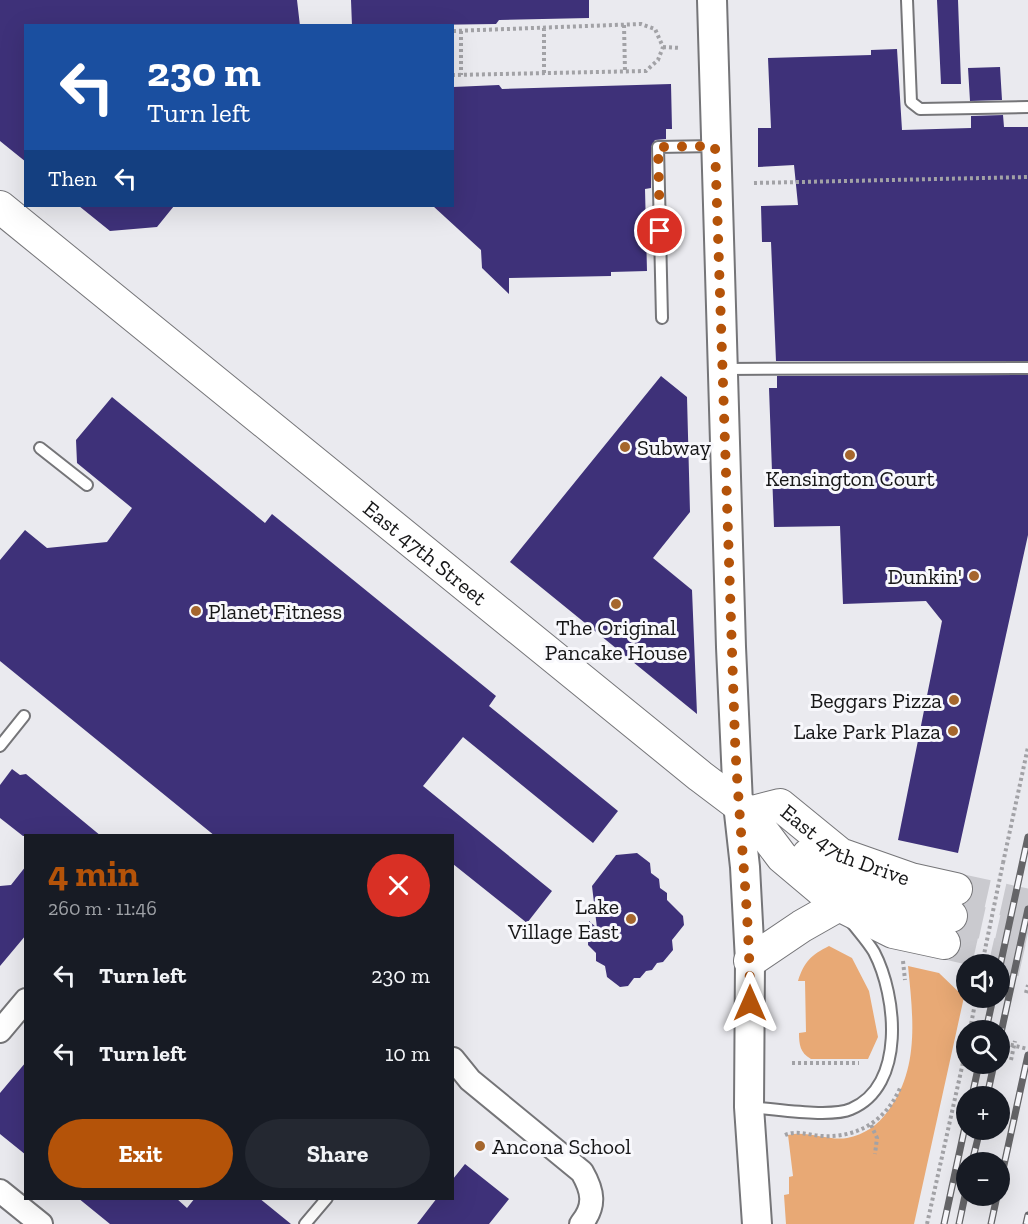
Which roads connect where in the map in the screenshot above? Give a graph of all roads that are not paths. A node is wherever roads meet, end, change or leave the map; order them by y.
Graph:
1 (712, 0) edge
2 (907, 0) edge
3 (1028, 107) edge
4 (715, 146) junction
5 (0, 207) edge
6 (662, 318) dead end
7 (1028, 368) edge
8 (723, 369) junction
9 (40, 448) dead end
10 (87, 485) dead end
11 (24, 716) dead end
12 (0, 746) edge
13 (744, 808) junction
14 (839, 905) junction
15 (750, 961) junction
16 (24, 1001) edge
17 (0, 1031) edge
18 (454, 1061) edge
19 (461, 1077) edge
20 (749, 1107) junction
21 (0, 1191) edge
22 (325, 1200) edge
23 (41, 1224) edge
24 (305, 1224) edge
25 (581, 1224) edge
26 (757, 1224) edge

1 - 4 street
2 - 3 lane
4 - 6 lane
4 - 8 street
5 - 13 main road, East 47th Street
7 - 8 lane
8 - 13 street
9 - 10 lane
11 - 12 lane
13 - 14 main road, East 47th Street
13 - 14 main road, East 47th Drive
13 - 15 street
14 - 15 main road
14 - 20 lane
15 - 20 street
16 - 17 street
18 - 19 street
19 - 25 street
20 - 26 street
21 - 23 street
22 - 24 lane

